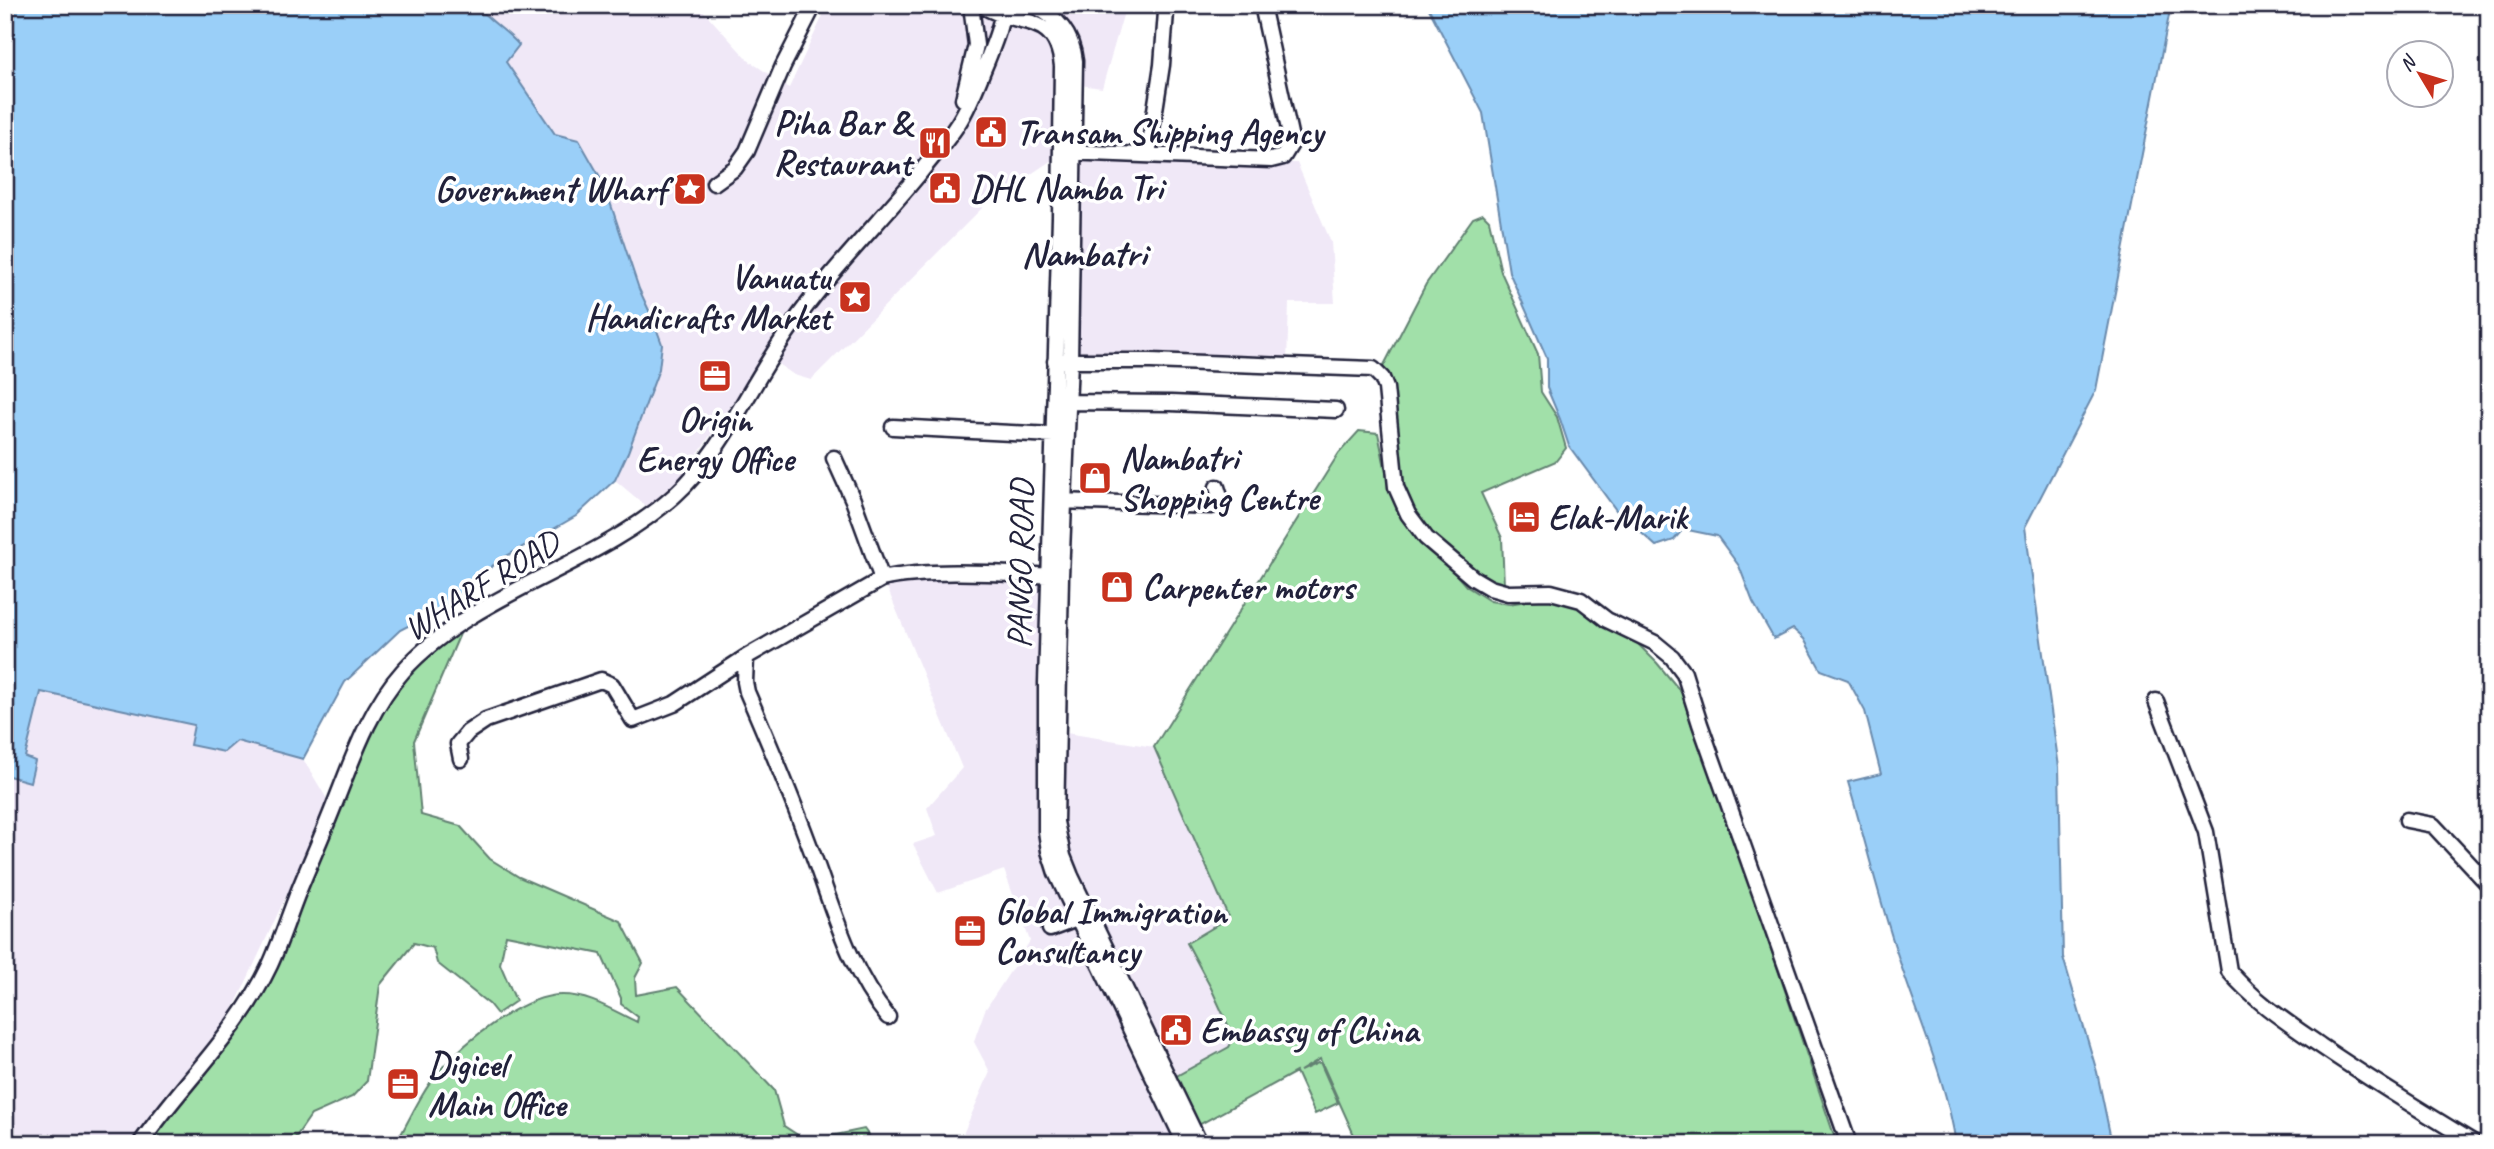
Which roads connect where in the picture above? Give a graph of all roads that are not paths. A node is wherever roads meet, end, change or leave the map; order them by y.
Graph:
1 (814, 5) edge
2 (1034, 5) edge
3 (1164, 5) edge
4 (1262, 5) edge
5 (976, 8) edge
6 (1003, 10) edge
7 (1055, 10) edge
8 (1045, 29) junction
9 (944, 142) junction
10 (1066, 152) junction
11 (1148, 155) junction
12 (714, 183) dead end
13 (1055, 361) junction
14 (1070, 361) junction
15 (1061, 402) junction
16 (1336, 410) dead end
17 (893, 427) dead end
18 (1053, 435) junction
19 (834, 458) dead end
20 (1217, 487) dead end
21 (1051, 501) junction
22 (1066, 501) junction
23 (1055, 576) junction
24 (882, 579) junction
25 (746, 657) junction
26 (2155, 701) dead end
27 (461, 759) dead end
28 (2407, 820) dead end
29 (2489, 885) edge
30 (1083, 917) junction
31 (1050, 929) dead end
32 (888, 1017) dead end
33 (140, 1144) edge
34 (1185, 1144) edge
35 (1200, 1144) edge
36 (1849, 1144) edge
37 (2476, 1144) edge

1 - 12 street
2 - 7 street, PANGO ROAD
3 - 11 street
4 - 11 street
5 - 6 street
5 - 9 street, WHARF ROAD
6 - 8 street
6 - 9 street, WHARF ROAD
7 - 8 street
7 - 10 street, PANGO ROAD
8 - 10 street, PANGO ROAD
9 - 33 street, WHARF ROAD
10 - 11 street
10 - 13 street, PANGO ROAD
10 - 14 street, PANGO ROAD
13 - 14 street
13 - 15 street, PANGO ROAD
14 - 15 street, PANGO ROAD
14 - 36 street
15 - 16 street
15 - 18 street, PANGO ROAD
15 - 22 street, PANGO ROAD
17 - 18 street
18 - 21 street, PANGO ROAD
19 - 24 street
20 - 22 street
21 - 22 street
21 - 23 street, PANGO ROAD
22 - 23 street, PANGO ROAD
23 - 24 street
23 - 30 street, PANGO ROAD
24 - 25 street
25 - 27 street
25 - 32 street
26 - 37 street
28 - 29 street
30 - 31 street
30 - 34 street, PANGO ROAD
30 - 35 street, PANGO ROAD

